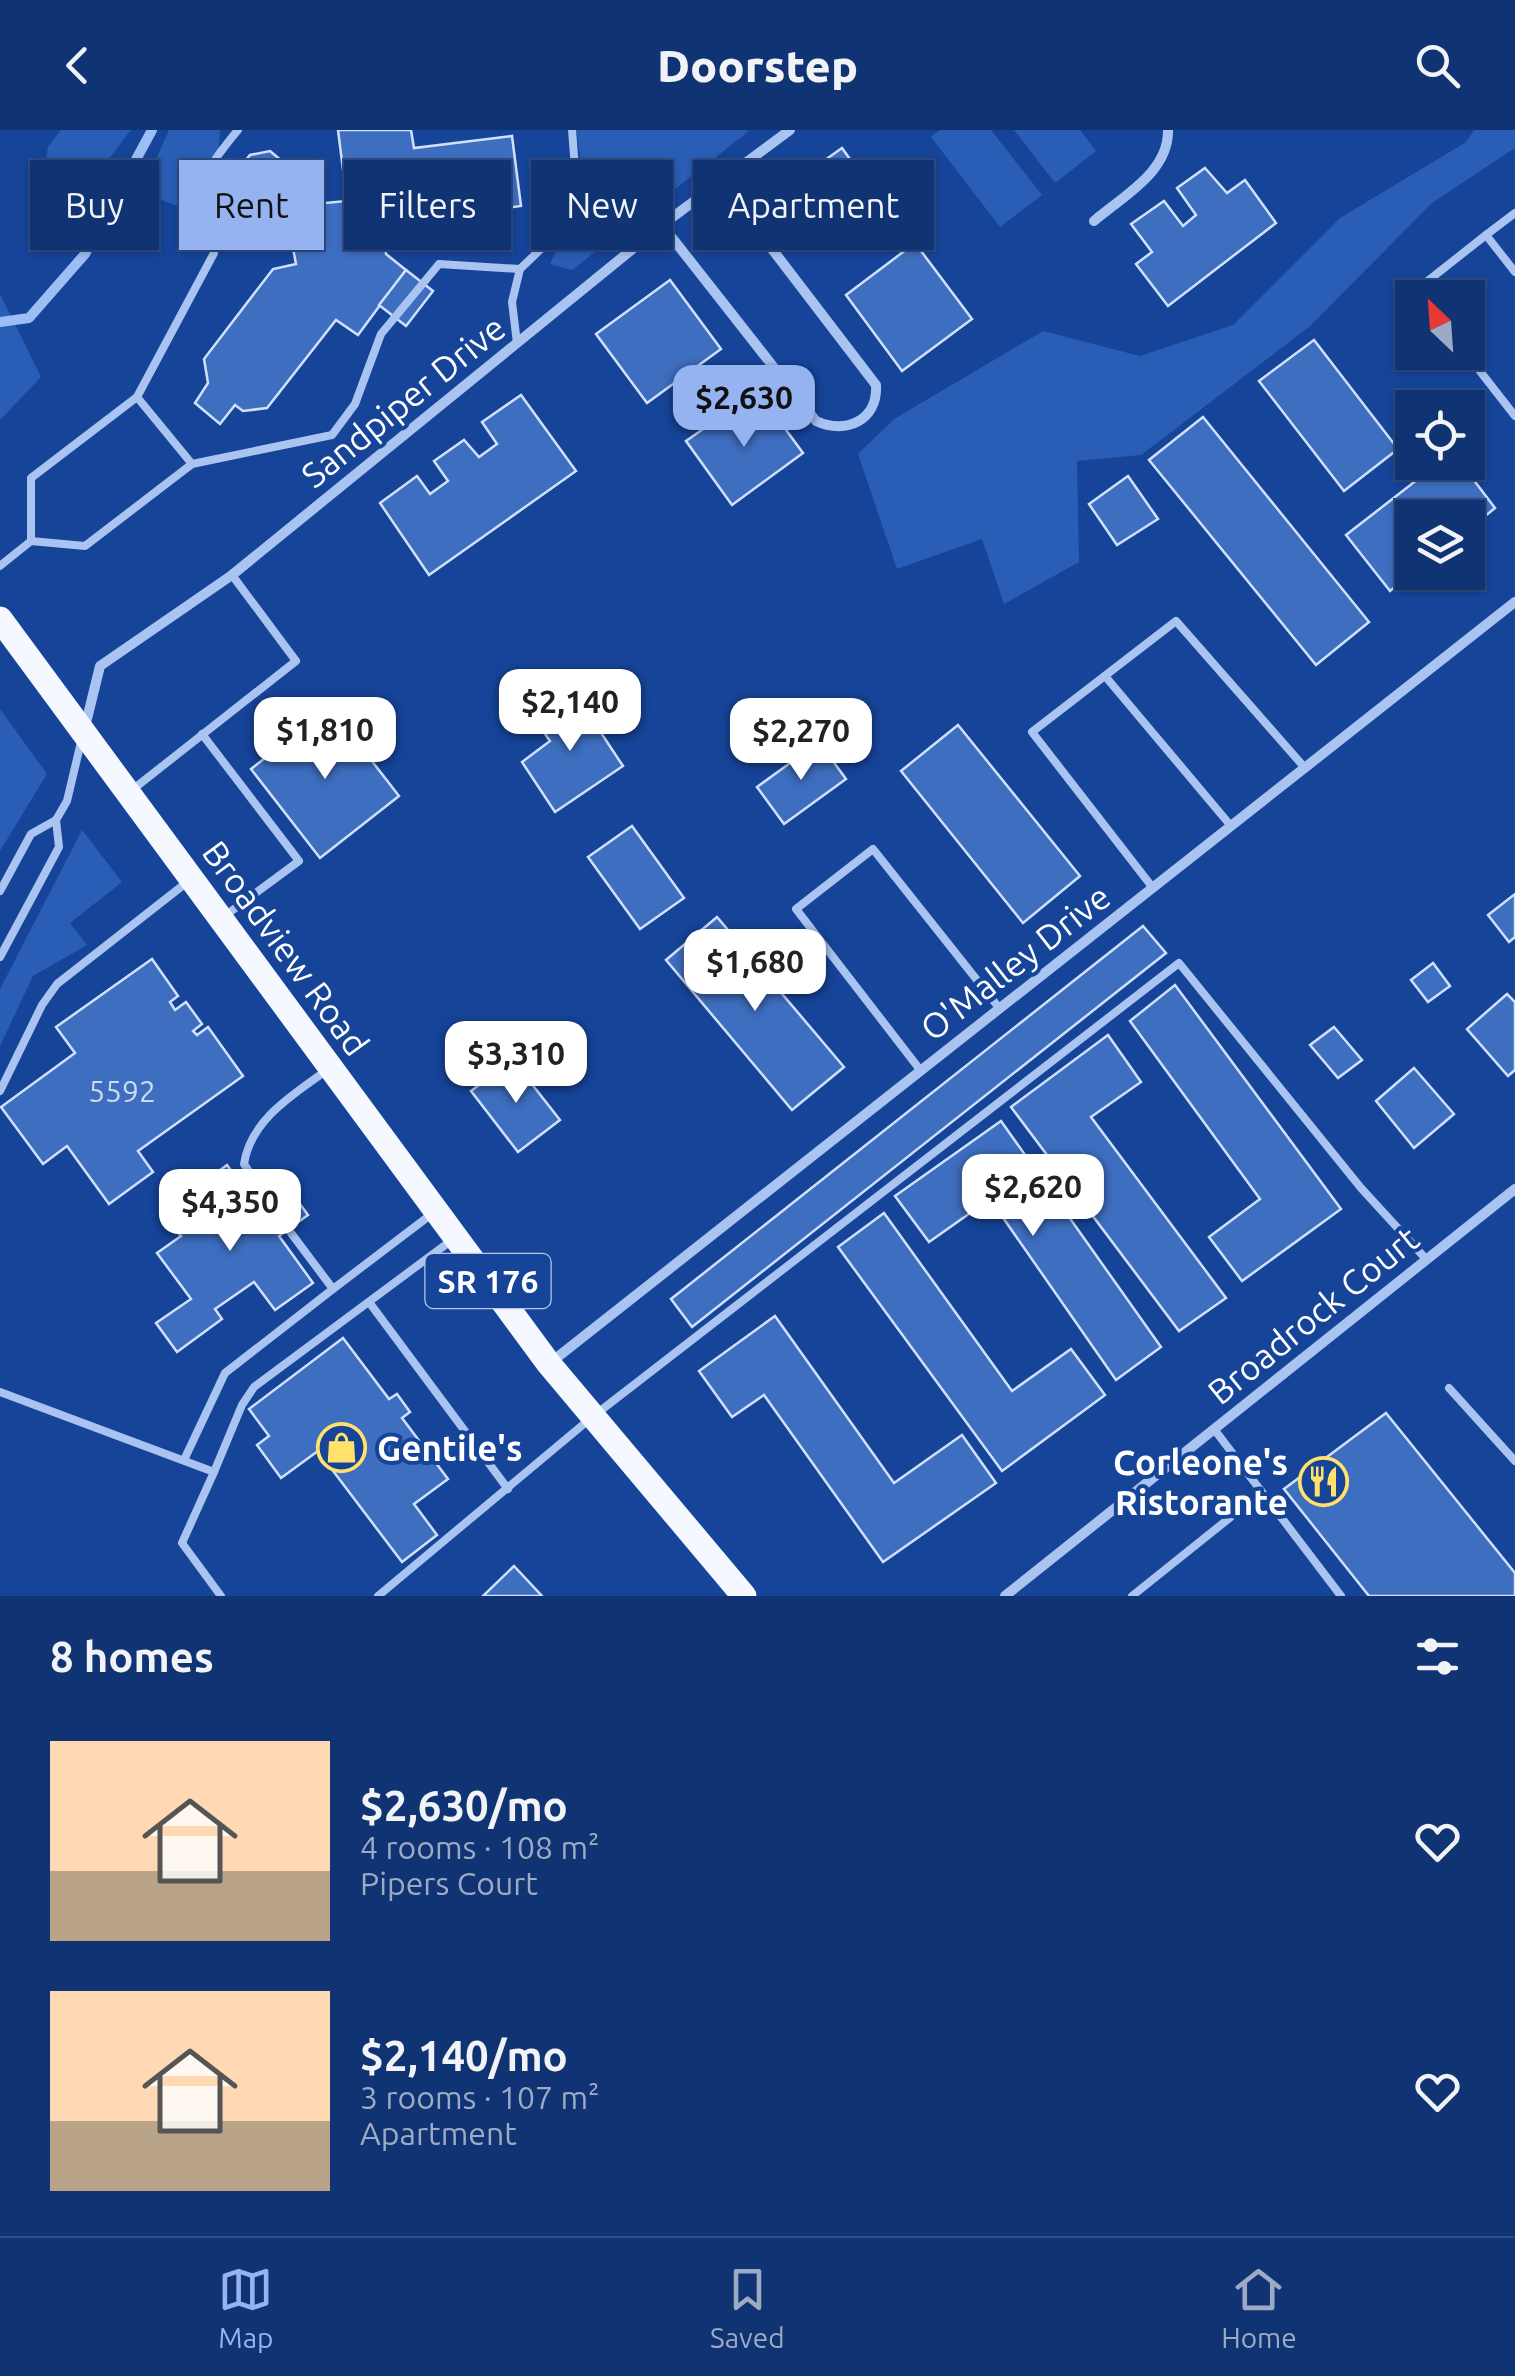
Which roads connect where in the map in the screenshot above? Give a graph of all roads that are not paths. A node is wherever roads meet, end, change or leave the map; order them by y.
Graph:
1 (238, 130) edge
2 (572, 130) edge
3 (790, 130) edge
4 (1168, 130) edge
5 (749, 160) edge
6 (693, 201) edge
7 (1515, 212) edge
8 (673, 217) edge
9 (1094, 221) dead end
10 (1486, 235) junction
11 (673, 239) edge
12 (632, 250) edge
13 (773, 250) edge
14 (520, 269) junction
15 (1515, 272) edge
16 (1430, 280) edge
17 (518, 344) junction
18 (1479, 370) edge
19 (137, 397) junction
20 (1515, 416) edge
21 (192, 464) junction
22 (31, 541) junction
23 (0, 566) edge
24 (232, 575) junction
25 (1515, 602) edge
26 (0, 619) edge
27 (1105, 676) junction
28 (84, 732) junction
29 (202, 734) junction
30 (1305, 768) junction
31 (128, 793) junction
32 (56, 820) junction
33 (1231, 826) junction
34 (192, 879) junction
35 (1154, 888) junction
36 (0, 891) edge
37 (221, 918) junction
38 (0, 957) edge
39 (1000, 1009) junction
40 (331, 1068) junction
41 (921, 1071) junction
42 (0, 1091) edge
43 (1515, 1189) edge
44 (270, 1202) dead end
45 (436, 1211) junction
46 (288, 1229) dead end
47 (455, 1237) junction
48 (1426, 1259) junction
49 (333, 1289) junction
50 (369, 1302) junction
51 (549, 1364) junction
52 (1448, 1388) dead end
53 (0, 1392) edge
54 (591, 1418) junction
55 (1214, 1430) junction
56 (184, 1460) junction
57 (1515, 1461) edge
58 (214, 1472) junction
59 (508, 1488) junction
60 (1262, 1492) junction
61 (221, 1596) edge
62 (378, 1596) edge
63 (744, 1596) edge
64 (1004, 1596) edge
65 (1132, 1596) edge
66 (1341, 1596) edge

1 - 19 lane
2 - 14 lane
3 - 5 street, Sandpiper Drive
4 - 9 street
6 - 8 street, Sandpiper Drive
7 - 10 lane
10 - 15 lane
10 - 16 lane
11 - 13 street
12 - 17 street, Sandpiper Drive
14 - 17 lane
14 - 21 lane
17 - 24 street, Sandpiper Drive
18 - 20 lane
19 - 21 lane
19 - 22 lane
21 - 22 lane
22 - 23 lane
24 - 28 street, Sandpiper Drive
24 - 29 lane
25 - 30 street, O'Malley Drive
26 - 28 main road, Broadview Road / SR 176
27 - 30 lane
27 - 33 lane
27 - 35 lane
28 - 31 main road, Broadview Road / SR 176
28 - 32 lane
29 - 31 lane
29 - 37 lane
30 - 33 street, O'Malley Drive
31 - 34 main road, Broadview Road / SR 176
32 - 36 lane
32 - 38 lane
33 - 35 street, O'Malley Drive
34 - 37 main road, Broadview Road / SR 176
34 - 42 lane
35 - 39 street, O'Malley Drive
37 - 40 main road, Broadview Road / SR 176
39 - 41 street, O'Malley Drive
39 - 41 lane
40 - 44 lane
40 - 45 main road, Broadview Road / SR 176
41 - 51 street, O'Malley Drive
43 - 48 street, Broadrock Court
45 - 47 main road, Broadview Road / SR 176
45 - 49 lane
46 - 49 lane
47 - 50 lane
47 - 51 main road, Broadview Road / SR 176
48 - 54 lane
48 - 55 street, Broadrock Court
49 - 56 lane
50 - 58 lane
50 - 59 lane
51 - 54 main road, Broadview Road / SR 176
52 - 57 lane
53 - 56 lane
54 - 59 lane
54 - 63 main road, Broadview Road / SR 176
55 - 60 lane
55 - 64 street, Broadrock Court
56 - 58 lane
58 - 61 lane
59 - 62 lane
60 - 65 lane
60 - 66 lane

